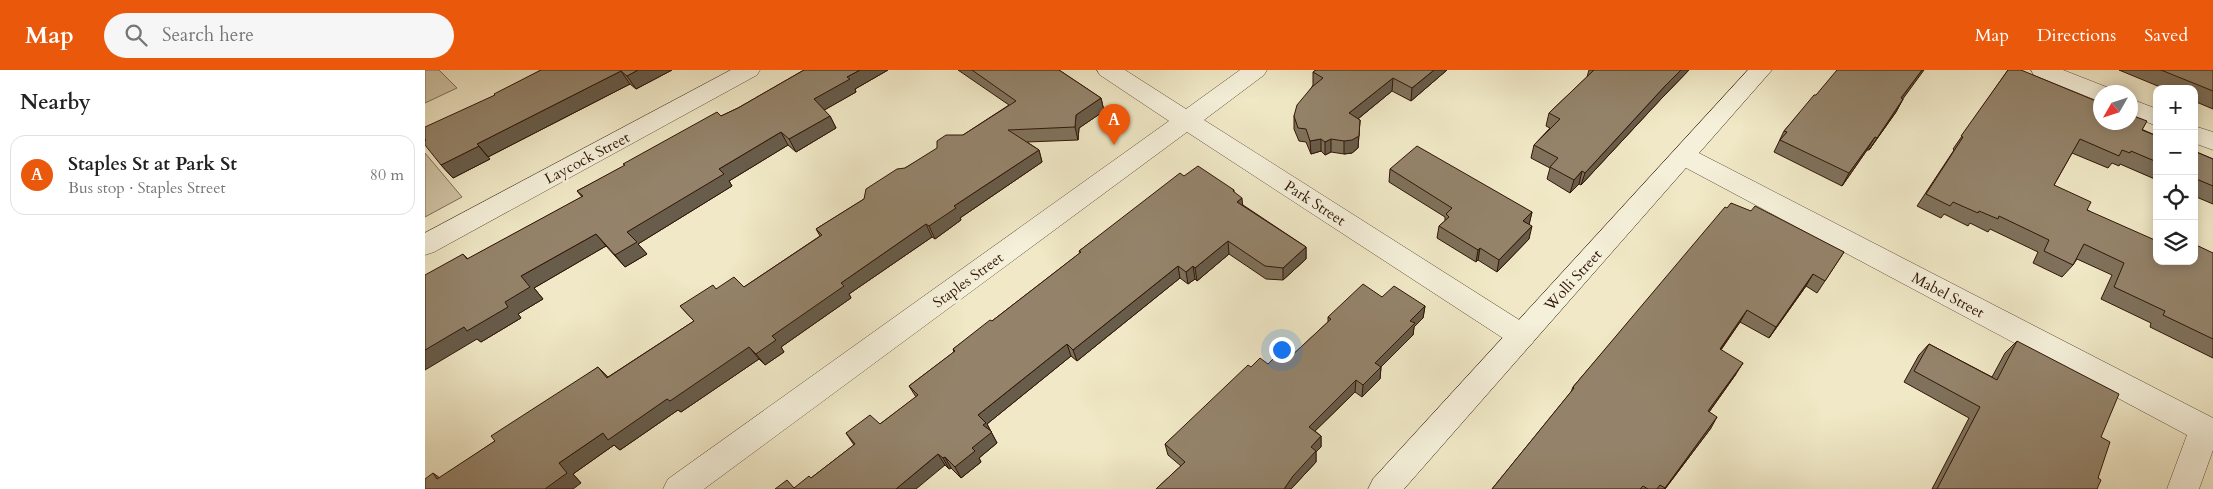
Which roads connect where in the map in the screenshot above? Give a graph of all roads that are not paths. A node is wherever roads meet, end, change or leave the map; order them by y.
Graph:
1 (749, 70) edge
2 (1108, 70) edge
3 (1257, 70) edge
4 (1761, 70) edge
5 (2042, 70) edge
6 (2093, 91) edge
7 (2138, 110) edge
8 (2153, 116) edge
9 (1187, 121) junction
10 (2198, 135) edge
11 (2213, 141) edge
12 (1684, 156) junction
13 (425, 245) edge
14 (1522, 336) junction
15 (2209, 431) edge
16 (679, 489) edge
17 (1385, 489) edge
18 (2183, 489) edge

1 - 13 street, Laycock Street
2 - 9 street, Park Street
3 - 9 street, Staples Street
4 - 12 street, Wolli Street
5 - 6 street
7 - 8 street
9 - 14 street, Park Street
9 - 16 street, Staples Street
10 - 11 street
12 - 14 street, Wolli Street
12 - 15 street, Mabel Street
14 - 17 street, Wolli Street
15 - 18 street

